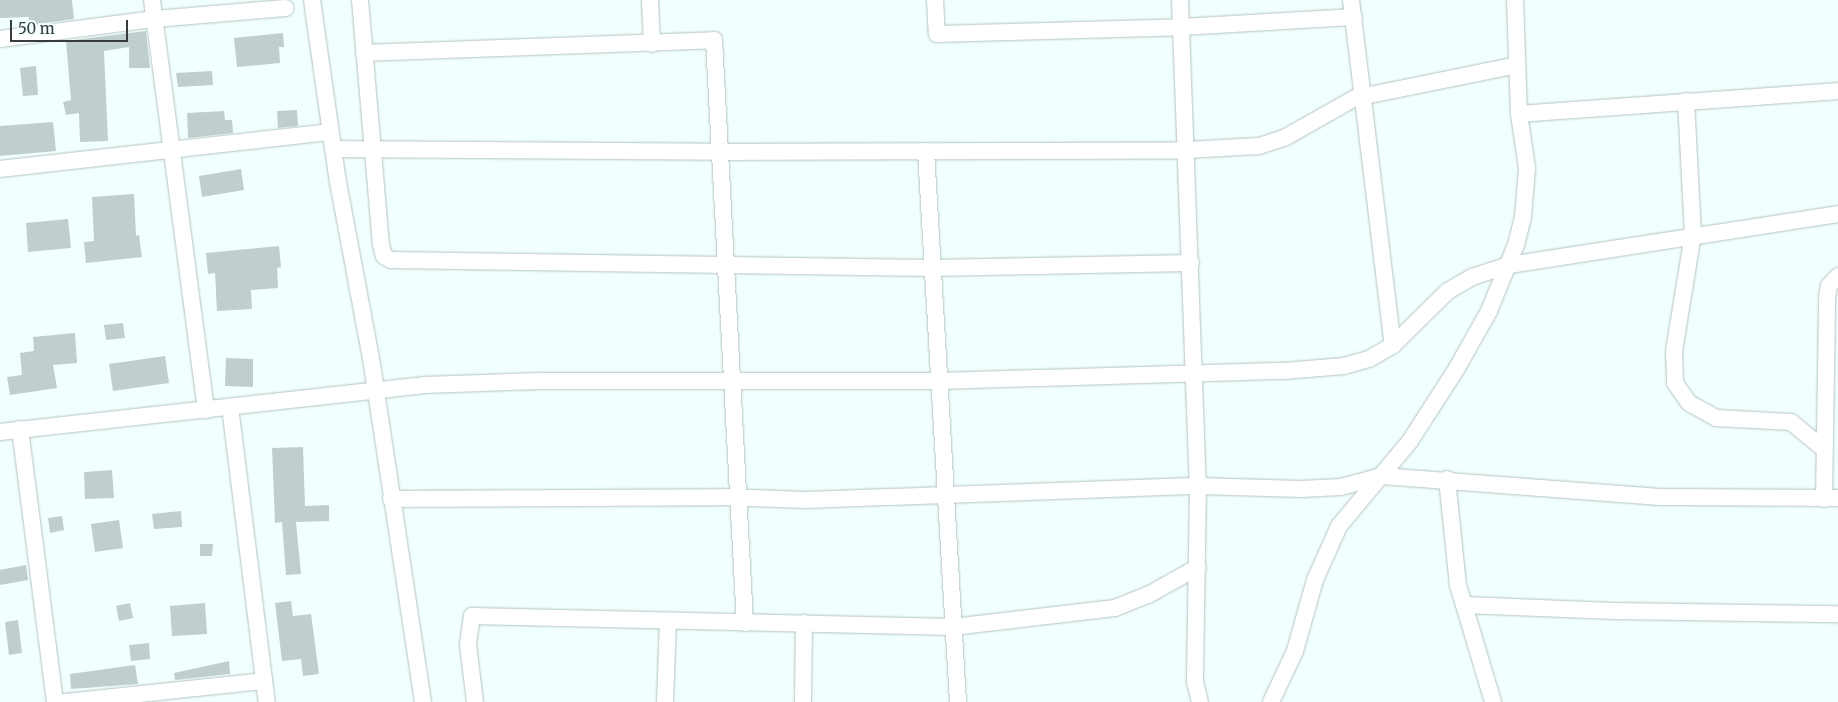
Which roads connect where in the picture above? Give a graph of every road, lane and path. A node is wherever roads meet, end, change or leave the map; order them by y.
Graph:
1 (152, 0) edge
2 (312, 0) edge
3 (360, 0) edge
4 (650, 0) edge
5 (935, 0) edge
6 (1180, 0) edge
7 (1351, 0) edge
8 (1515, 0) edge
9 (286, 8) dead end
10 (1354, 17) junction
11 (155, 19) junction
12 (1182, 27) junction
13 (0, 39) edge
14 (652, 44) junction
15 (364, 53) junction
16 (1517, 65) junction
17 (1838, 91) edge
18 (1365, 95) junction
19 (1686, 101) junction
20 (1519, 114) junction
21 (330, 132) junction
22 (171, 149) junction
23 (374, 149) junction
24 (333, 150) junction
25 (1187, 150) junction
26 (926, 151) junction
27 (722, 152) junction
28 (0, 168) edge
29 (1838, 214) edge
30 (1693, 234) junction
31 (1191, 263) junction
32 (1509, 265) junction
33 (725, 266) junction
34 (933, 268) junction
35 (1838, 276) edge
36 (1393, 345) junction
37 (1832, 373) edge
38 (1193, 374) junction
39 (732, 380) junction
40 (939, 381) junction
41 (374, 391) junction
42 (230, 407) junction
43 (206, 410) junction
44 (20, 429) junction
45 (0, 432) edge
46 (1824, 449) junction
47 (1381, 476) junction
48 (1447, 479) junction
49 (1198, 486) junction
50 (945, 493) junction
51 (740, 497) junction
52 (1831, 498) edge
53 (391, 499) junction
54 (1198, 567) junction
55 (1464, 605) junction
56 (1838, 614) edge
57 (668, 622) junction
58 (745, 623) junction
59 (804, 623) junction
60 (953, 627) junction
61 (264, 681) junction
62 (55, 702) edge
63 (64, 702) edge
64 (267, 702) edge
65 (424, 702) edge
66 (475, 702) edge
67 (665, 702) edge
68 (803, 702) edge
69 (958, 702) edge
70 (1200, 702) edge
71 (1272, 702) edge
72 (1493, 702) edge

1 - 11 street
2 - 21 street
3 - 15 street
4 - 14 street
5 - 12 street
6 - 12 street
7 - 10 street
8 - 16 street
9 - 11 street
10 - 12 street
10 - 18 street
11 - 13 street
11 - 22 street
12 - 25 street
14 - 15 street
14 - 27 street
15 - 23 street
16 - 18 street
16 - 20 street
17 - 19 street
18 - 25 street
18 - 36 street
19 - 20 street
19 - 30 street
20 - 32 street
21 - 22 street
21 - 24 street
22 - 28 street
22 - 43 street
23 - 24 street
23 - 27 street
23 - 33 street
24 - 41 street
25 - 26 street
25 - 31 street
26 - 27 street
26 - 34 street
27 - 33 street
29 - 30 street
30 - 32 street
30 - 46 street
31 - 34 street
31 - 38 street
32 - 36 street
32 - 47 street
33 - 34 street
33 - 39 street
34 - 40 street
35 - 37 street
36 - 38 street
37 - 46 street
38 - 40 street
38 - 49 street
39 - 40 street
39 - 41 street
39 - 51 street
40 - 50 street
41 - 42 street
41 - 53 street
42 - 43 street
42 - 61 street
43 - 44 street
44 - 45 street
44 - 62 street
46 - 52 street
47 - 48 street
47 - 49 street
47 - 71 street
48 - 52 street
48 - 55 street
49 - 50 street
49 - 54 street
50 - 51 street
50 - 60 street
51 - 53 street
51 - 58 street
53 - 65 street
54 - 60 street
54 - 70 street
55 - 56 street
55 - 72 street
57 - 58 street
57 - 66 street
57 - 67 street
58 - 59 street
59 - 60 street
59 - 68 street
60 - 69 street
61 - 63 street
61 - 64 street

